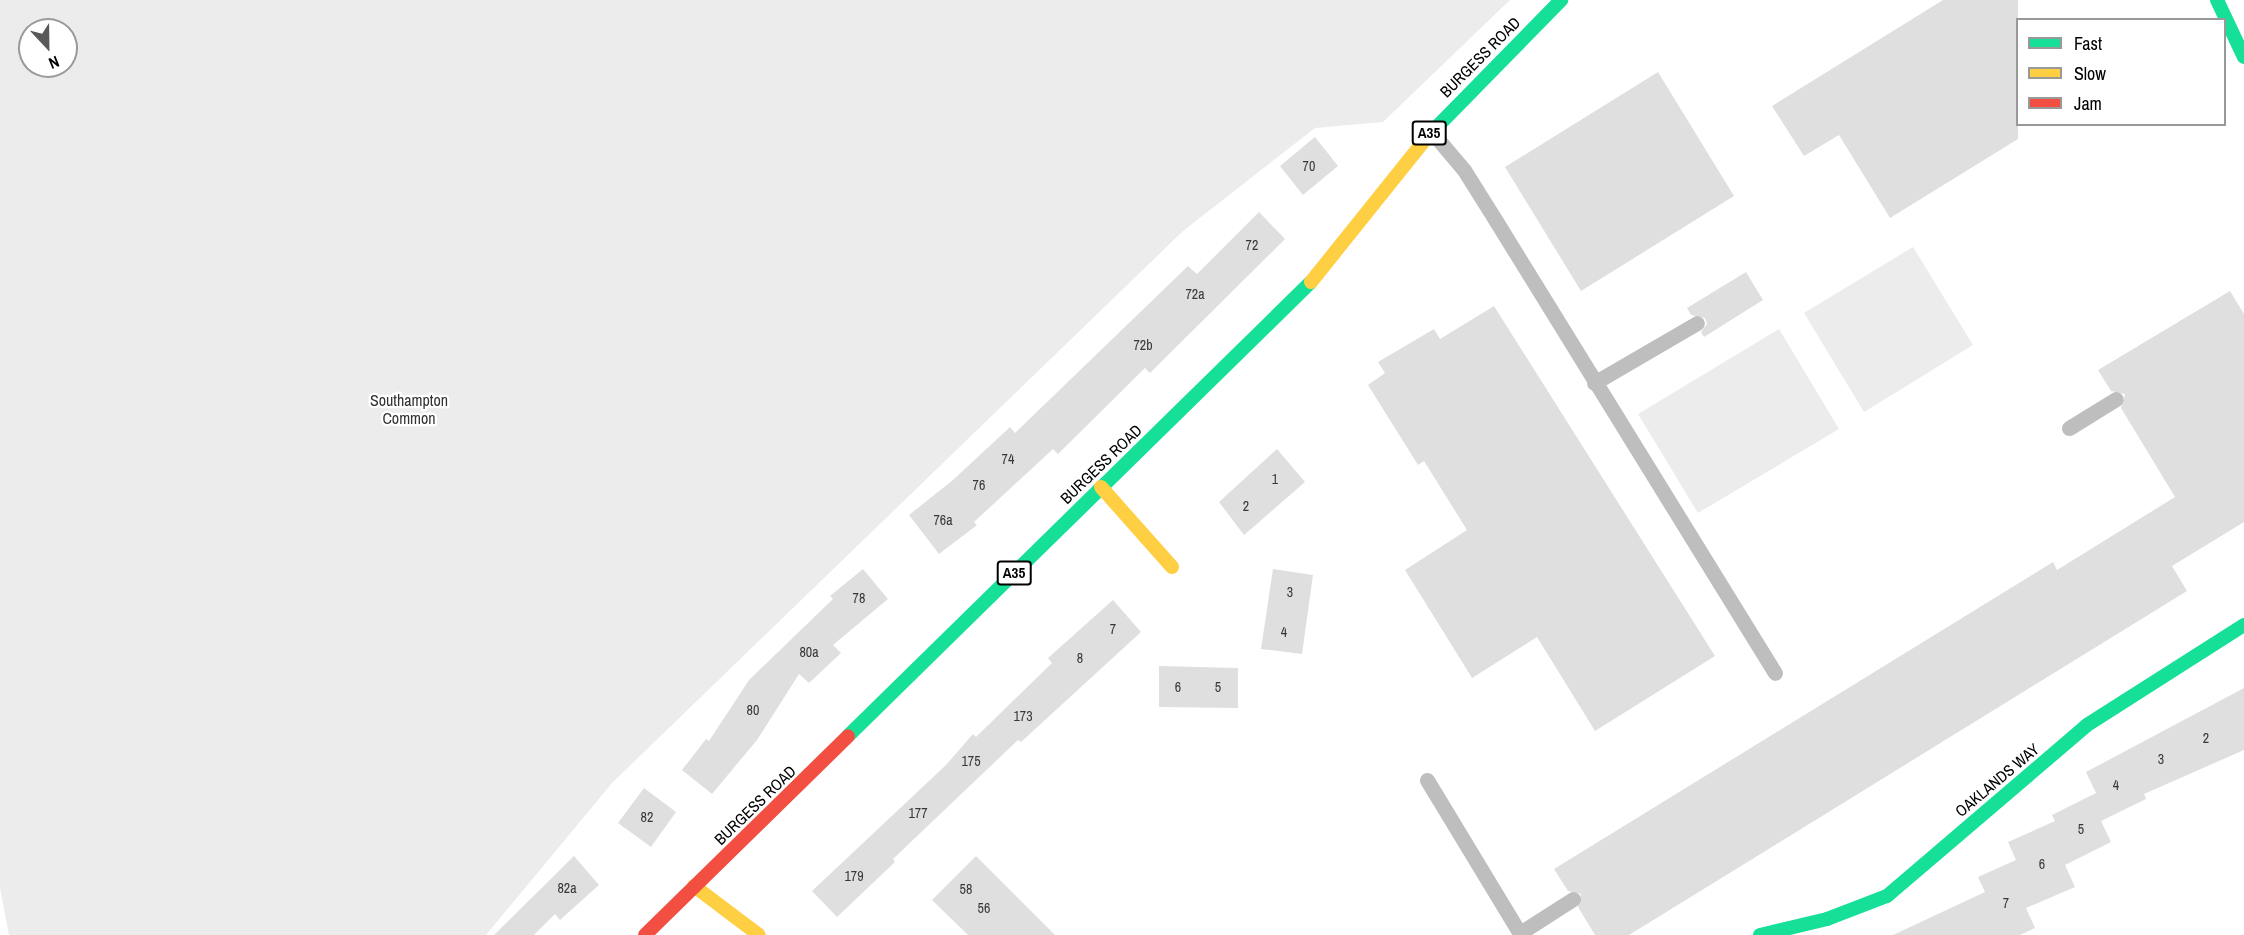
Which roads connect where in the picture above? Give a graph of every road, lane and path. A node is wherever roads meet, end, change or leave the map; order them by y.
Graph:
1 (1561, 0) edge
2 (2217, 0) edge
3 (2226, 18) edge
4 (2226, 19) edge
5 (2244, 57) edge
6 (1431, 131) junction
7 (1696, 323) dead end
8 (1594, 382) junction
9 (2116, 399) dead end
10 (2069, 428) dead end
11 (1101, 487) junction
12 (1172, 567) dead end
13 (2244, 625) edge
14 (1775, 673) dead end
15 (1427, 780) dead end
16 (694, 886) junction
17 (1574, 899) dead end
18 (1520, 934) edge
19 (645, 935) edge
20 (759, 935) edge
21 (1761, 935) edge

1 - 6 main road, BURGESS ROAD / A35
2 - 3 main road
4 - 5 main road
6 - 8 lane
6 - 11 main road, BURGESS ROAD / A35
7 - 8 lane
8 - 14 lane
9 - 10 lane
11 - 12 main road
11 - 16 main road, BURGESS ROAD / A35
13 - 21 main road, OAKLANDS WAY
15 - 18 lane
16 - 19 main road, BURGESS ROAD / A35
16 - 20 main road
17 - 18 lane

